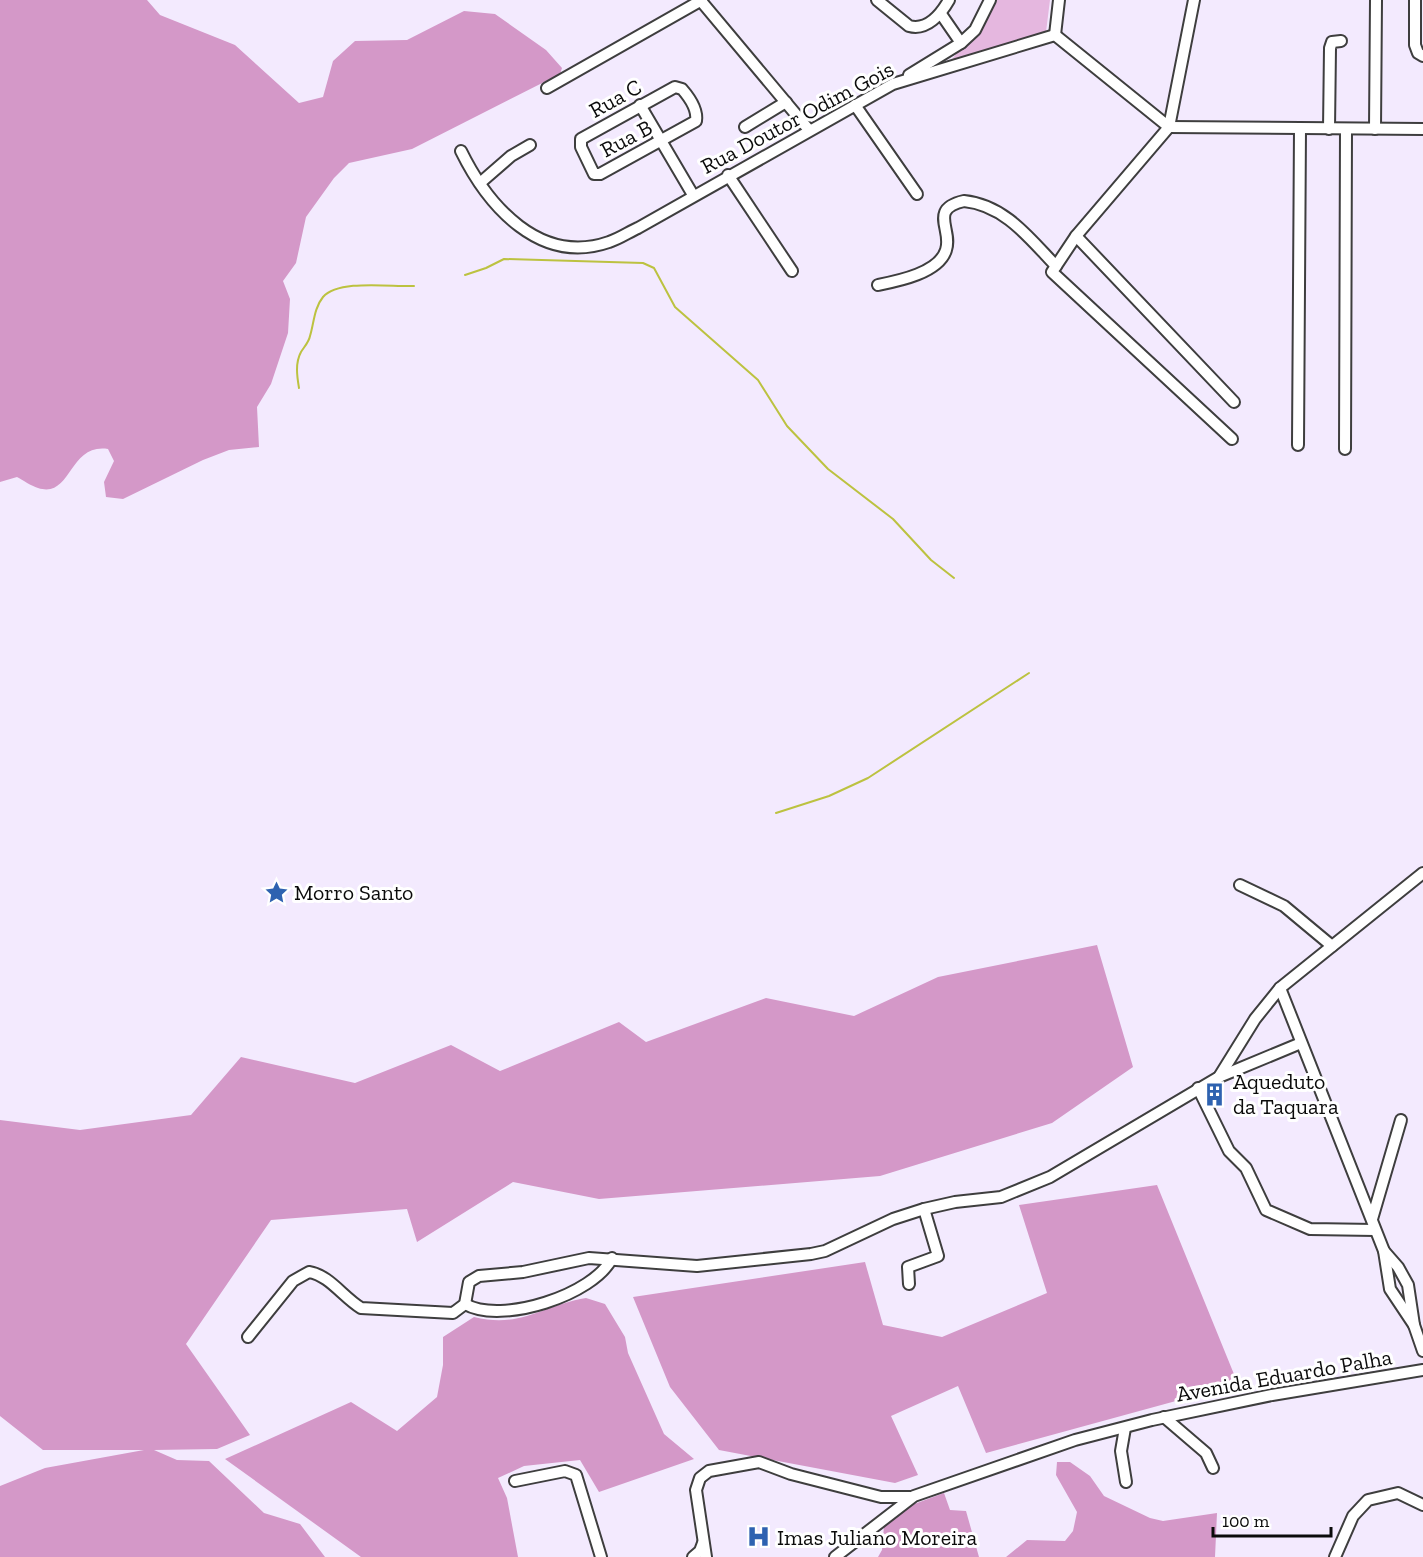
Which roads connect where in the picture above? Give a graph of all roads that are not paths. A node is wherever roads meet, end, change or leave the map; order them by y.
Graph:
1 (702, 0) edge
2 (949, 0) edge
3 (990, 0) edge
4 (1059, 0) edge
5 (1194, 0) edge
6 (1376, 0) edge
7 (1415, 0) edge
8 (880, 1) edge
9 (941, 14) junction
10 (1055, 35) junction
11 (1341, 41) dead end
12 (961, 43) junction
13 (1423, 56) edge
14 (893, 84) junction
15 (547, 88) dead end
16 (786, 102) junction
17 (640, 105) junction
18 (855, 105) junction
19 (697, 115) joint
20 (745, 126) dead end
21 (1169, 127) junction
22 (1300, 129) junction
23 (1329, 129) junction
24 (1346, 129) junction
25 (1376, 129) junction
26 (1423, 129) edge
27 (809, 130) junction
28 (662, 142) junction
29 (530, 145) dead end
30 (581, 147) joint
31 (461, 151) dead end
32 (728, 175) junction
33 (480, 183) junction
34 (917, 194) dead end
35 (693, 195) junction
36 (1076, 236) junction
37 (1054, 269) junction
38 (792, 271) dead end
39 (878, 285) dead end
40 (1234, 402) dead end
41 (1232, 439) dead end
42 (1298, 445) dead end
43 (1345, 449) dead end
44 (1423, 873) edge
45 (1240, 885) dead end
46 (1332, 946) junction
47 (1280, 988) junction
48 (1301, 1043) junction
49 (1219, 1077) junction
50 (1202, 1086) junction
51 (1401, 1120) dead end
52 (924, 1209) junction
53 (1374, 1225) junction
54 (1384, 1251) junction
55 (612, 1258) junction
56 (909, 1284) dead end
57 (465, 1304) junction
58 (1414, 1325) junction
59 (248, 1337) dead end
60 (1423, 1351) edge
61 (1423, 1370) edge
62 (1164, 1417) junction
63 (1125, 1428) junction
64 (1212, 1468) dead end
65 (515, 1481) dead end
66 (1126, 1482) dead end
67 (914, 1496) junction
68 (1423, 1505) edge
69 (704, 1542) junction
70 (602, 1557) edge
71 (693, 1557) edge
72 (706, 1557) edge
73 (835, 1557) edge
74 (1335, 1557) edge

1 - 15 street
1 - 16 street
2 - 9 street
3 - 12 street
4 - 10 street
5 - 21 street
6 - 25 street
7 - 13 street
8 - 9 street
9 - 12 street
10 - 14 street, Rua Doutor Odim Gois
10 - 21 street
11 - 23 street
12 - 14 street
14 - 18 street, Rua Doutor Odim Gois
16 - 20 street
16 - 27 street
17 - 19 street, Rua C
17 - 28 street
17 - 30 street, Rua C
18 - 27 street, Rua Doutor Odim Gois
18 - 34 street
19 - 28 street, Rua B
21 - 22 street
21 - 36 street
22 - 23 street
22 - 42 street
23 - 24 street
24 - 25 street
24 - 43 street
25 - 26 street
27 - 32 street, Rua Doutor Odim Gois
28 - 30 street, Rua B
28 - 35 street
29 - 33 street
31 - 33 street, Rua Doutor Odim Gois
32 - 35 street, Rua Doutor Odim Gois
32 - 38 street
33 - 35 street, Rua Doutor Odim Gois
36 - 37 street
36 - 40 street
37 - 39 street
37 - 41 street
44 - 46 street
45 - 46 street
46 - 47 street
47 - 48 street
47 - 49 street
48 - 49 street
48 - 53 street
49 - 50 street
50 - 52 street
50 - 53 street
51 - 53 street
52 - 55 street
52 - 56 street
53 - 54 street
54 - 58 street
54 - 58 street
55 - 57 street
55 - 57 street
57 - 59 street
58 - 60 street
61 - 62 street, Avenida Eduardo Palha
62 - 63 street, Avenida Eduardo Palha
62 - 64 street
63 - 66 street
63 - 67 street, Avenida Eduardo Palha
65 - 70 street
67 - 69 street
67 - 73 street
68 - 74 street
69 - 71 street
69 - 72 street

